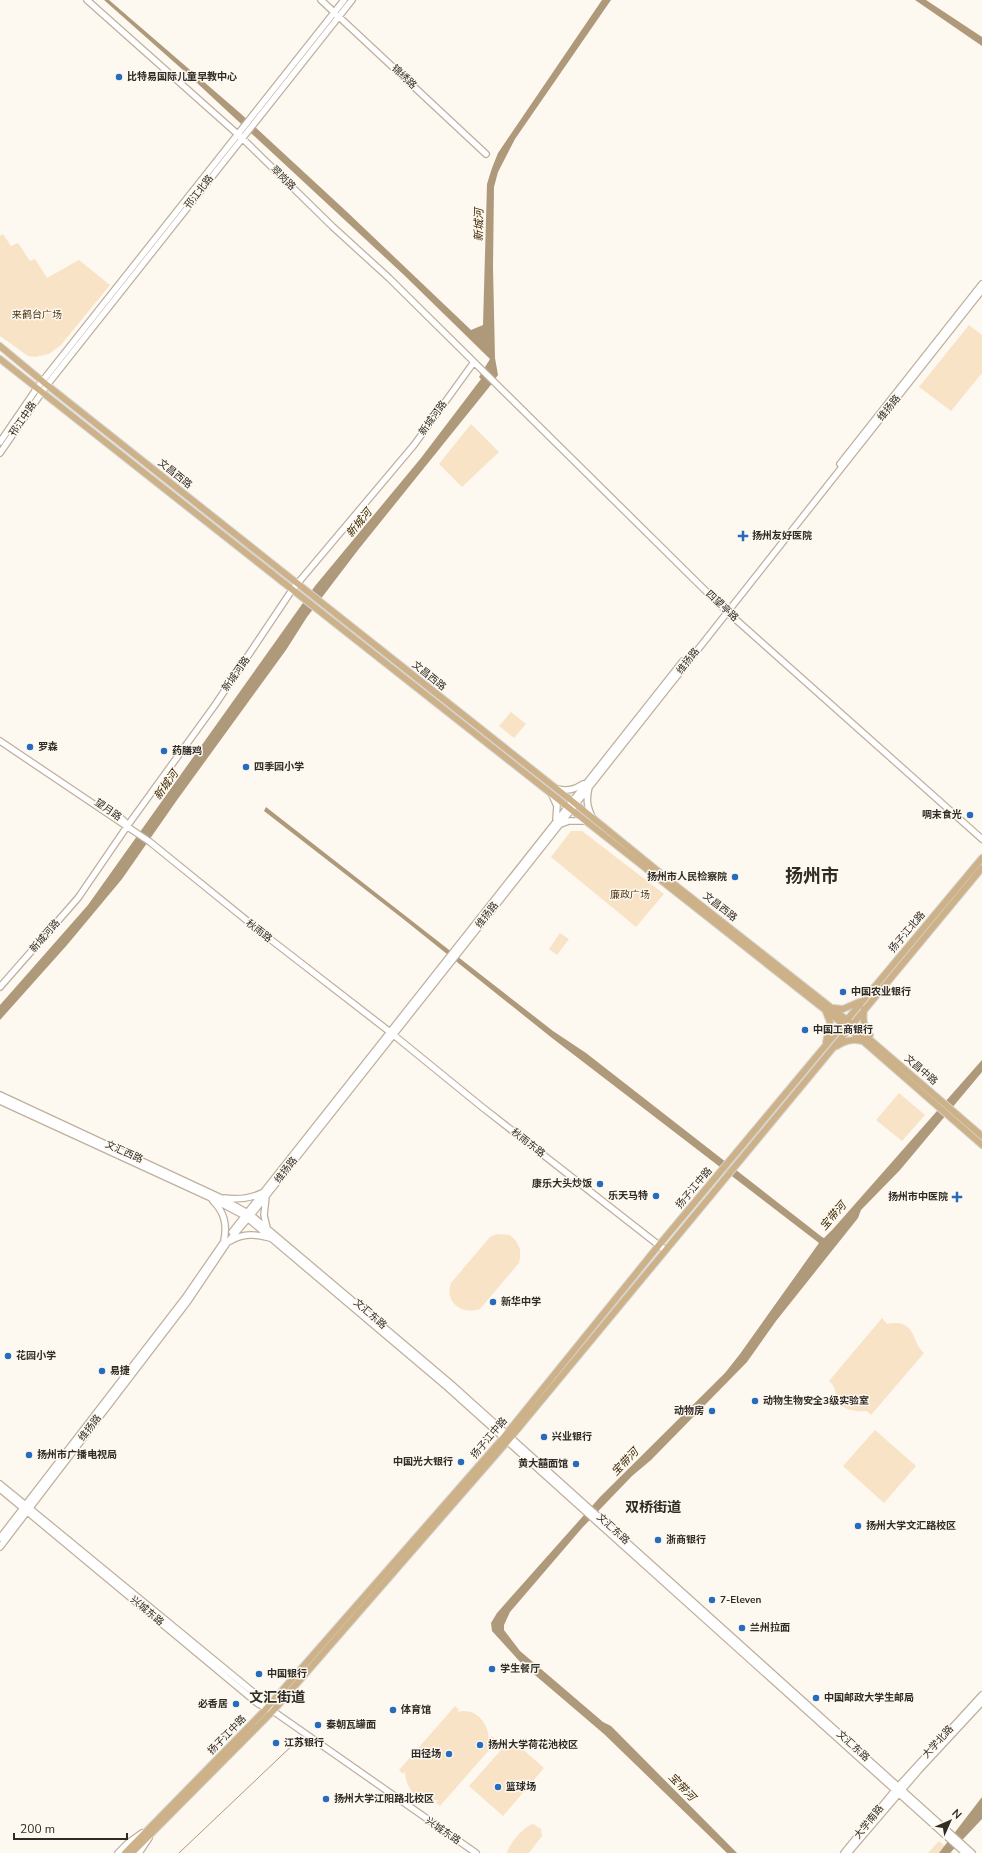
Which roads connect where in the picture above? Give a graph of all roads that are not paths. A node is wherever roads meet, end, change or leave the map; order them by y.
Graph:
1 (87, 0) edge
2 (321, 0) edge
3 (344, 0) edge
4 (352, 0) edge
5 (337, 14) junction
6 (244, 130) junction
7 (237, 133) junction
8 (242, 138) junction
9 (486, 154) dead end
10 (982, 284) edge
11 (982, 290) edge
12 (0, 346) edge
13 (0, 359) edge
14 (474, 362) junction
15 (45, 383) junction
16 (39, 390) junction
17 (0, 442) edge
18 (0, 453) edge
19 (298, 584) junction
20 (292, 590) junction
21 (725, 610) junction
22 (0, 737) edge
23 (0, 741) edge
24 (588, 784) junction
25 (557, 789) junction
26 (552, 794) junction
27 (574, 802) junction
28 (569, 808) junction
29 (592, 818) junction
30 (585, 821) junction
31 (557, 823) junction
32 (128, 825) junction
33 (982, 839) edge
34 (982, 858) edge
35 (982, 868) edge
36 (0, 988) edge
37 (864, 999) junction
38 (832, 1008) junction
39 (864, 1009) junction
40 (826, 1011) junction
41 (845, 1022) junction
42 (850, 1026) junction
43 (391, 1033) junction
44 (863, 1042) junction
45 (826, 1044) junction
46 (881, 1048) junction
47 (830, 1050) junction
48 (0, 1095) edge
49 (0, 1100) edge
50 (939, 1103) junction
51 (950, 1113) junction
52 (982, 1136) edge
53 (982, 1144) edge
54 (731, 1164) junction
55 (725, 1172) junction
56 (265, 1194) junction
57 (208, 1197) junction
58 (221, 1198) junction
59 (248, 1215) junction
60 (267, 1228) junction
61 (272, 1238) junction
62 (225, 1242) junction
63 (659, 1245) junction
64 (665, 1250) junction
65 (507, 1437) junction
66 (0, 1484) edge
67 (0, 1489) edge
68 (26, 1508) junction
69 (0, 1538) edge
70 (0, 1547) edge
71 (982, 1695) edge
72 (982, 1702) edge
73 (267, 1707) junction
74 (273, 1711) junction
75 (899, 1790) junction
76 (152, 1829) junction
77 (961, 1846) junction
78 (118, 1853) edge
79 (125, 1853) edge
80 (132, 1853) edge
81 (139, 1853) edge
82 (476, 1853) edge
83 (844, 1853) edge
84 (848, 1853) edge
85 (965, 1853) edge
86 (972, 1853) edge

1 - 7 main road, 翠岗路
2 - 5 main road, 锦绣路
3 - 5 main road, 邗江北路
4 - 5 main road, 邗江北路
5 - 6 main road, 邗江北路
5 - 9 main road, 锦绣路
6 - 7 main road, 邗江北路
6 - 8 main road, 邗江北路
7 - 8 main road, 翠岗路
7 - 15 main road, 邗江北路
8 - 14 main road, 翠岗路
8 - 15 main road, 邗江北路
10 - 21 main road, 维扬路
11 - 21 main road, 维扬路
12 - 15 main road, 文昌西路
13 - 16 main road, 文昌西路
14 - 19 main road, 新城河路
14 - 21 main road, 四望亭路
15 - 16 main road, 邗江中路
15 - 19 main road, 文昌西路
16 - 17 main road, 邗江中路
16 - 18 main road, 邗江中路
16 - 20 main road, 文昌西路
19 - 20 main road, 新城河路
19 - 25 main road, 文昌西路
20 - 26 main road, 文昌西路
20 - 32 main road, 新城河路
21 - 24 main road, 维扬路
21 - 33 main road, 四望亭路
22 - 32 main road, 望月路
23 - 32 main road, 望月路
24 - 25 main road
24 - 27 main road, 维扬路
24 - 29 main road
25 - 27 main road, 文昌西路
26 - 28 main road, 文昌西路
26 - 31 main road
27 - 28 main road, 维扬路
27 - 29 main road, 文昌西路
28 - 30 main road, 文昌西路
28 - 31 main road, 维扬路
29 - 38 main road, 文昌西路
30 - 31 main road
30 - 40 main road, 文昌西路
31 - 43 main road, 维扬路
32 - 36 main road, 新城河路
32 - 43 main road, 秋雨路
34 - 37 main road, 扬子江北路
35 - 39 main road, 扬子江北路
37 - 38 main road
37 - 41 main road, 扬子江北路
38 - 41 main road, 文昌西路
39 - 42 main road, 扬子江北路
39 - 46 main road
40 - 41 main road, 文昌西路
40 - 45 main road
41 - 42 main road
41 - 45 main road, 扬子江中路
42 - 44 main road, 文昌中路
42 - 46 main road, 文昌中路
42 - 47 main road, 扬子江中路
43 - 56 main road, 维扬路
43 - 63 main road, 秋雨东路
44 - 47 main road
44 - 50 main road, 文昌中路
45 - 54 main road, 扬子江中路
46 - 50 main road, 文昌中路
47 - 54 main road, 扬子江中路
48 - 58 main road, 文汇西路
49 - 57 main road, 文汇西路
50 - 51 main road, 文昌中路
51 - 52 main road, 文昌中路
51 - 53 main road, 文昌中路
54 - 55 main road, 扬子江中路
55 - 63 main road, 扬子江中路
55 - 64 main road, 扬子江中路
56 - 58 main road
56 - 59 main road, 维扬路
56 - 60 main road
57 - 59 main road, 文汇西路
57 - 62 main road
58 - 59 main road, 文汇西路
59 - 60 main road, 文汇东路
59 - 61 main road, 文汇东路
59 - 62 main road, 维扬路
60 - 65 main road, 文汇东路
61 - 62 main road
61 - 65 main road, 文汇东路
62 - 68 main road, 维扬路
63 - 64 main road, 秋雨东路
63 - 65 main road, 扬子江中路
64 - 65 main road, 扬子江中路
65 - 73 main road, 扬子江中路
65 - 74 main road, 扬子江中路
65 - 75 main road, 文汇东路
66 - 68 main road
67 - 68 main road
68 - 69 main road, 维扬路
68 - 70 main road, 维扬路
68 - 73 main road, 兴城东路
71 - 75 main road, 大学北路
72 - 75 main road, 大学北路
73 - 74 main road, 兴城东路
73 - 76 main road, 扬子江中路
74 - 76 main road, 扬子江中路
74 - 82 main road, 兴城东路
75 - 77 main road, 文汇东路
75 - 83 main road, 大学南路
75 - 84 main road, 大学南路
76 - 78 main road
76 - 79 main road, 扬子江中路
76 - 80 main road, 扬子江中路
76 - 81 main road
77 - 85 main road, 文汇东路
77 - 86 main road, 文汇东路

